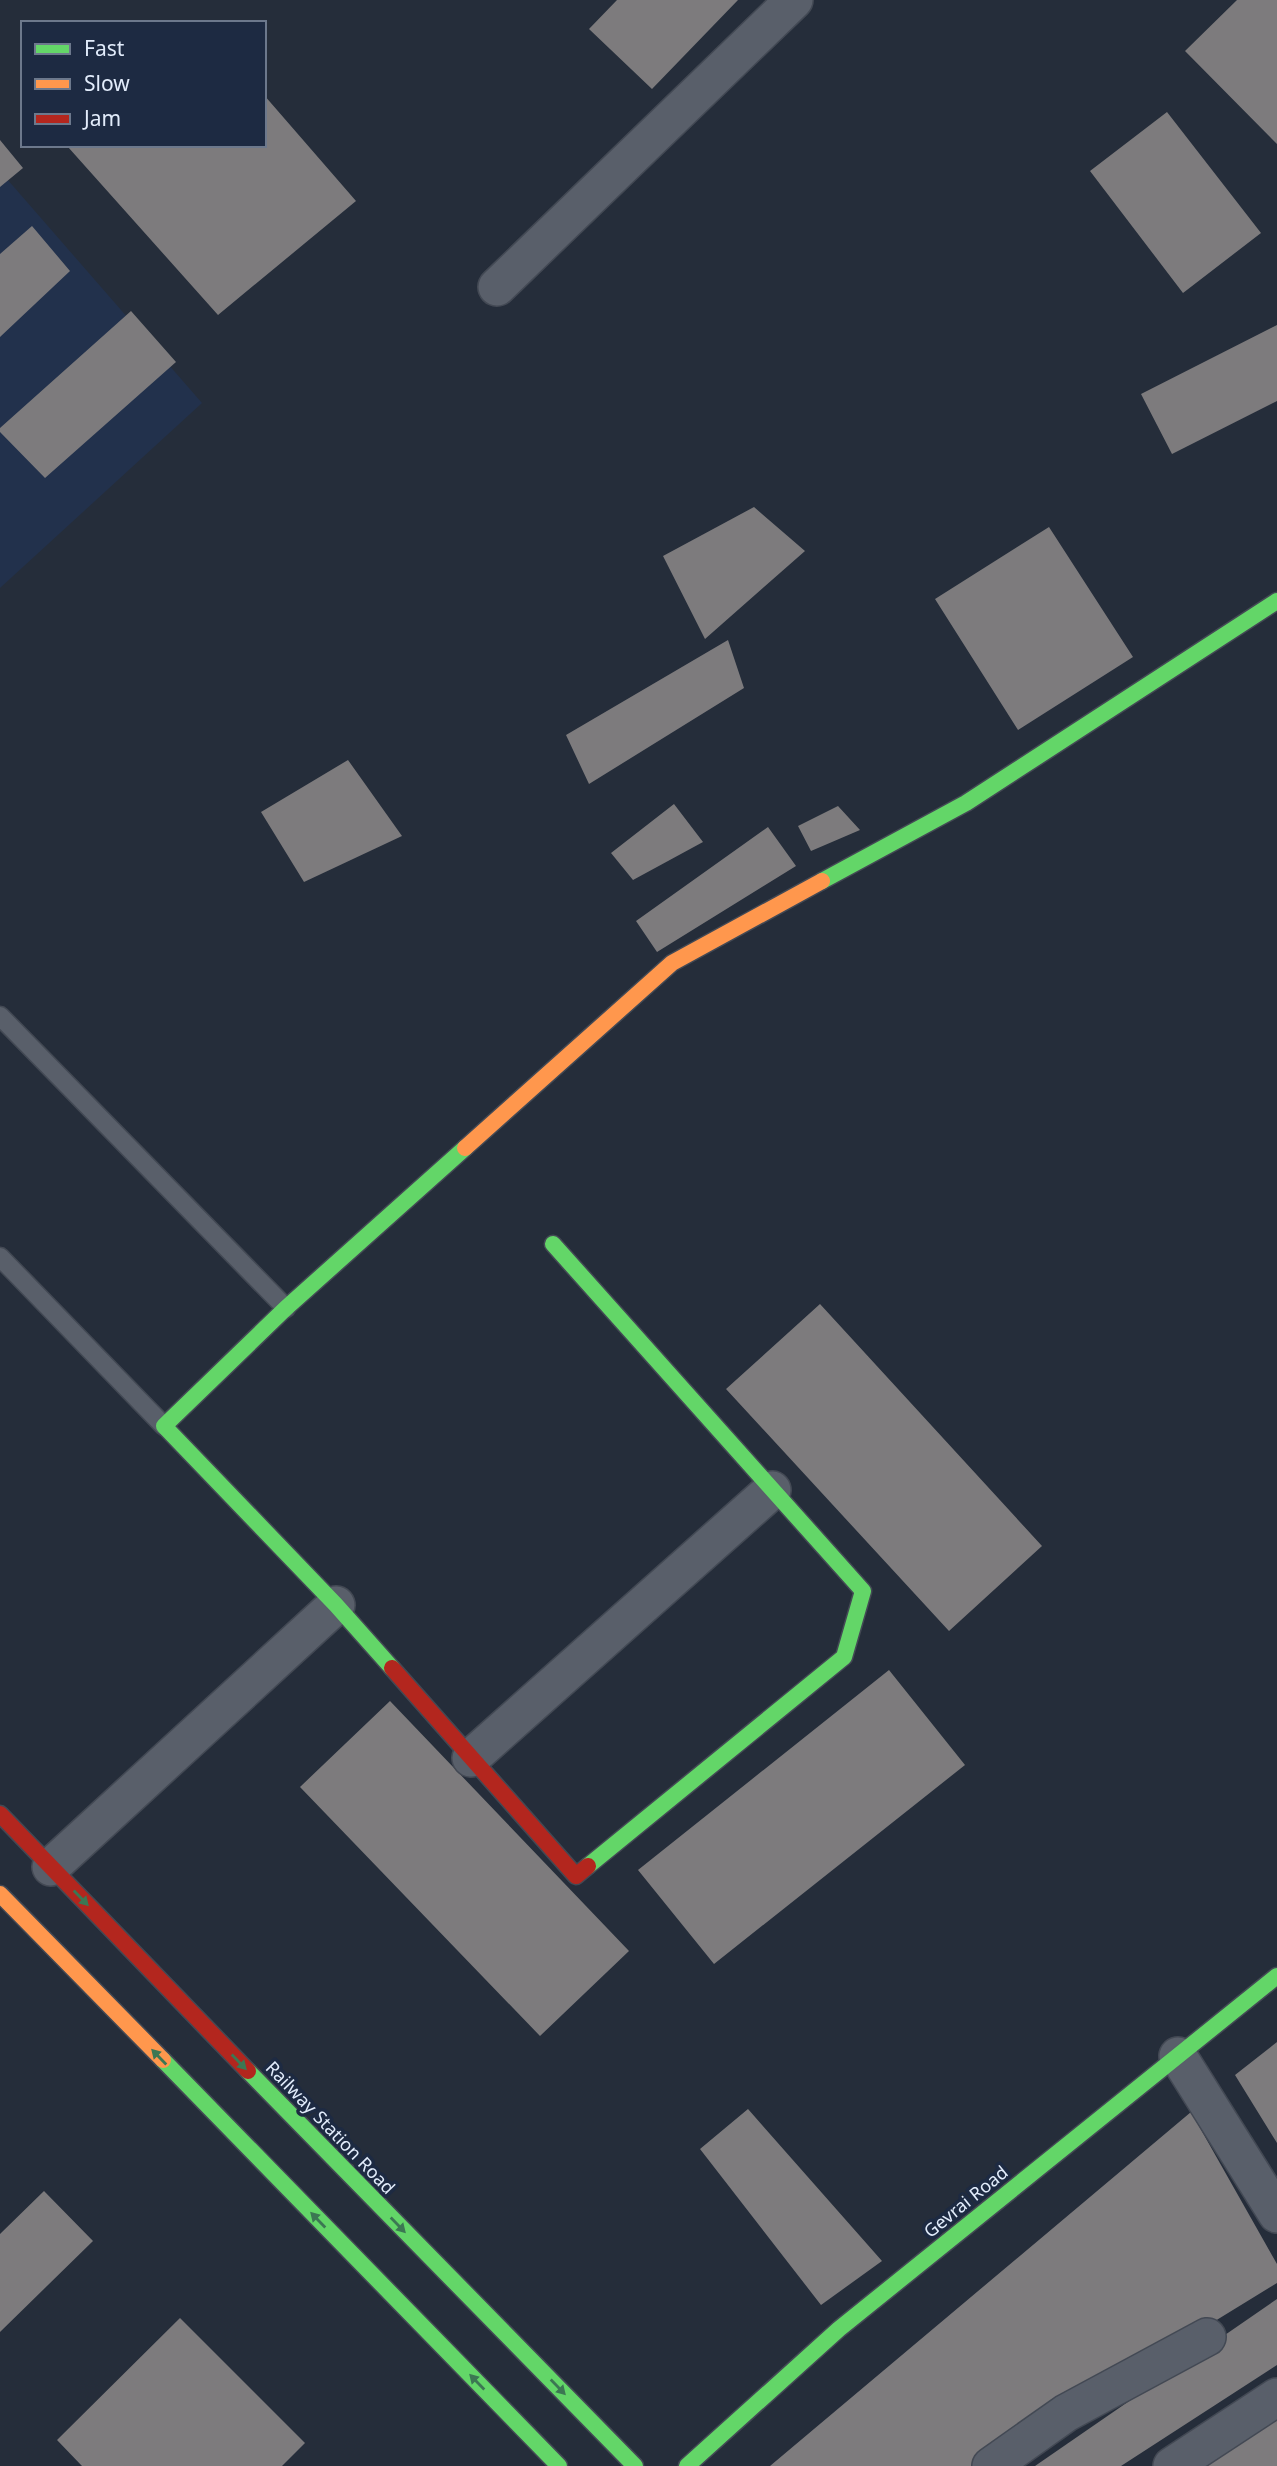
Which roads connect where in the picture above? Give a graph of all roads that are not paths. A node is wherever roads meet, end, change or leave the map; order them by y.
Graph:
1 (794, 0) edge
2 (498, 287) dead end
3 (1277, 601) edge
4 (0, 1016) edge
5 (553, 1244) dead end
6 (0, 1257) edge
7 (286, 1308) junction
8 (164, 1426) junction
9 (772, 1490) junction
10 (336, 1605) junction
11 (471, 1758) junction
12 (0, 1814) edge
13 (51, 1867) junction
14 (0, 1894) edge
15 (1277, 1976) edge
16 (1178, 2056) junction
17 (1277, 2214) edge
18 (1208, 2337) dead end
19 (1277, 2397) edge
20 (559, 2466) edge
21 (635, 2466) edge
22 (687, 2466) edge
23 (991, 2466) edge
24 (1172, 2466) edge

1 - 2 street
3 - 7 street
4 - 7 lane
5 - 9 street
6 - 8 lane
7 - 8 street
8 - 10 street
9 - 11 street
9 - 11 street
10 - 11 street
10 - 13 street
12 - 13 street, Railway Station Road
13 -> 21 street, Railway Station Road
20 -> 14 street
15 - 16 street, Gevrai Road
16 - 17 street
16 - 22 street, Gevrai Road
18 - 23 street
19 - 24 street

